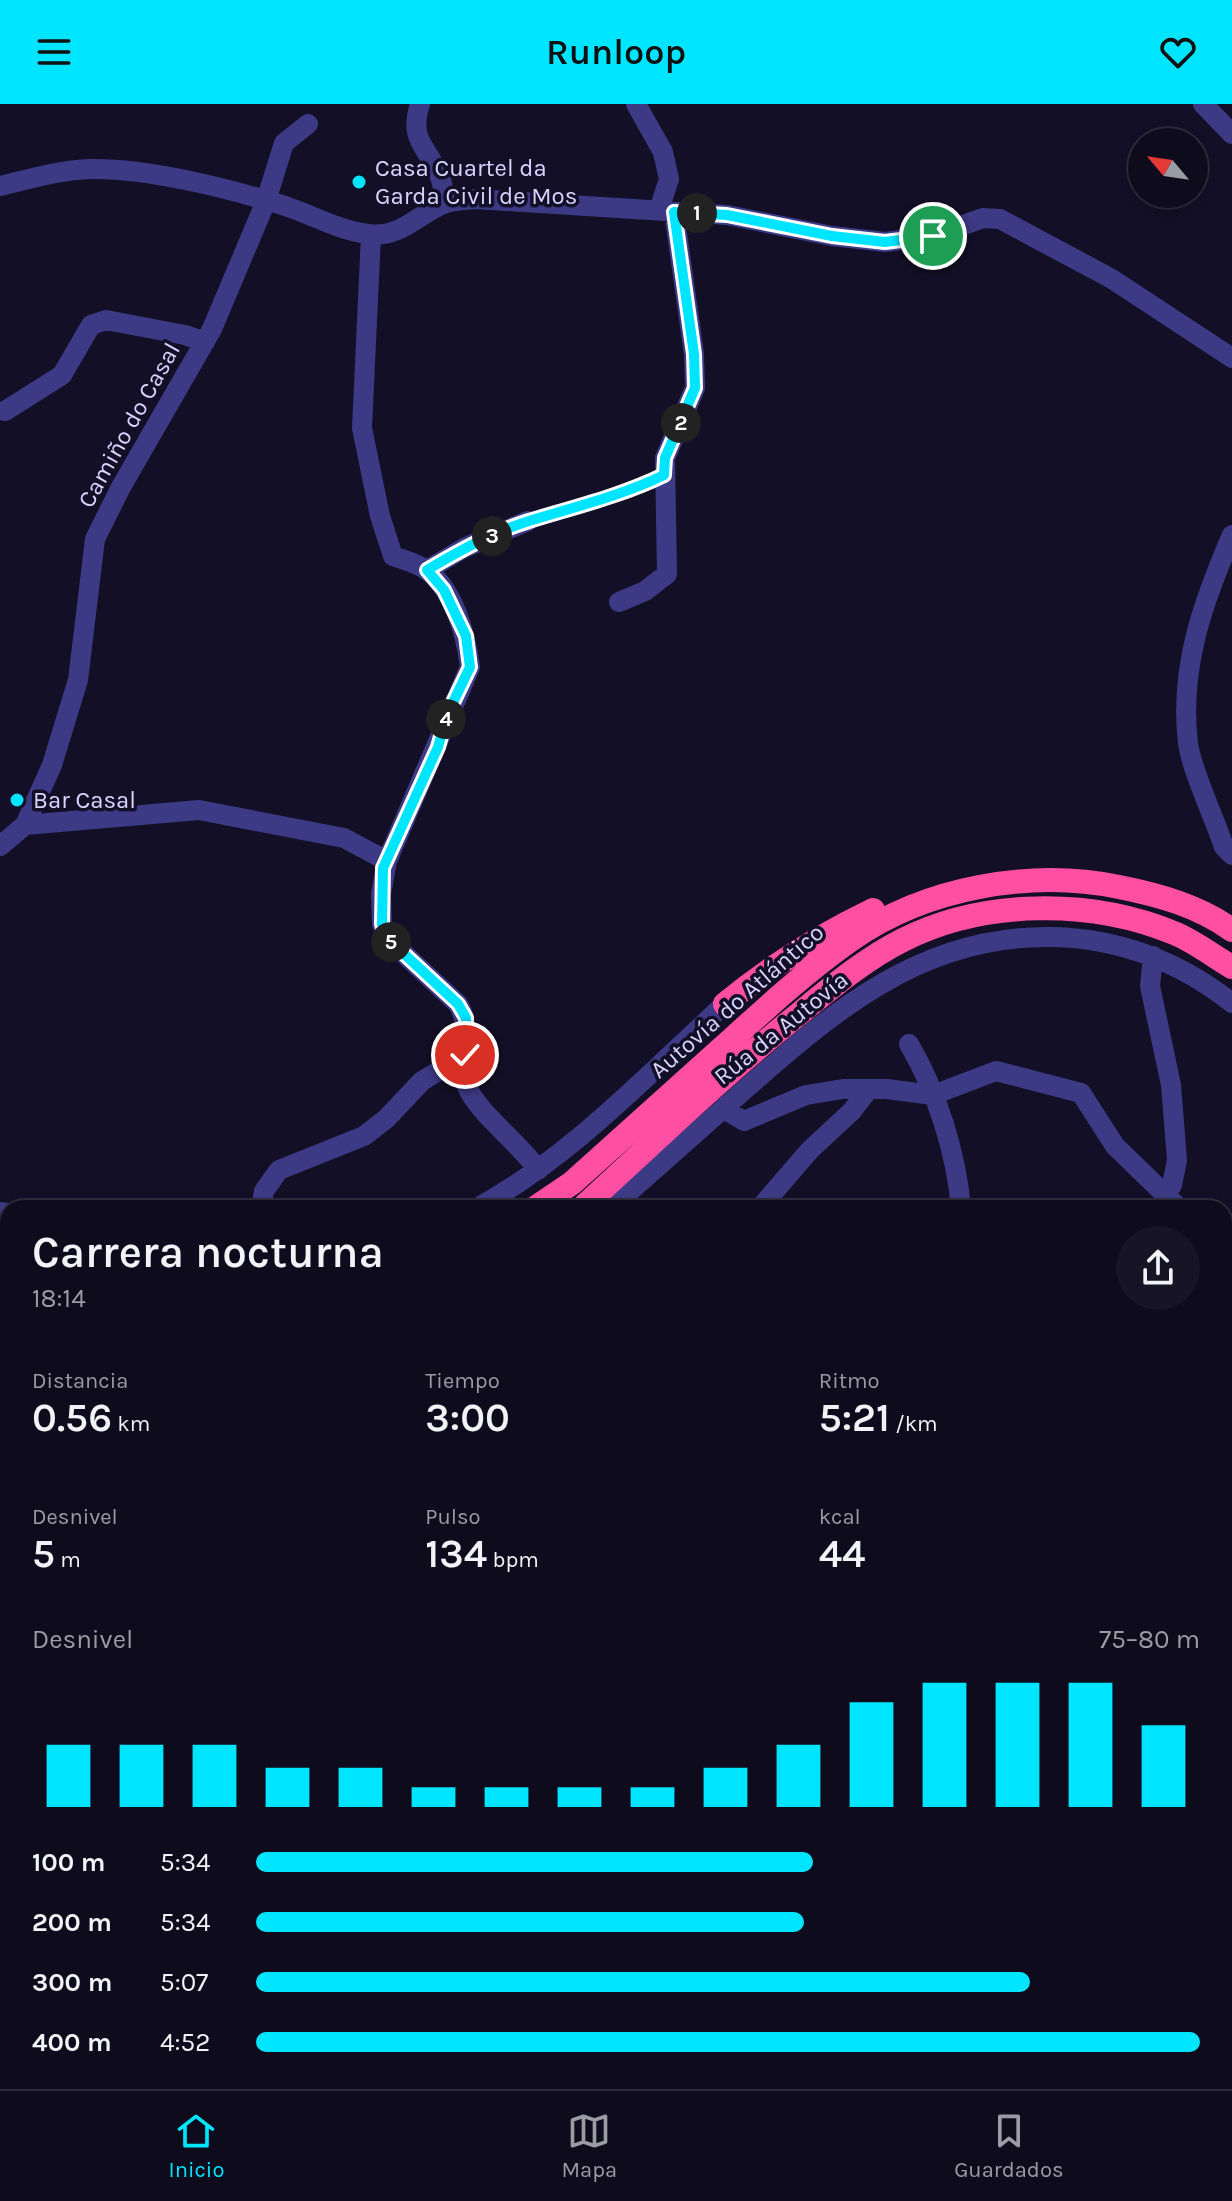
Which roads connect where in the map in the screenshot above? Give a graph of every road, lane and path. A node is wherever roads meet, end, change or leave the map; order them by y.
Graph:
1 (420, 104) edge
2 (636, 104) edge
3 (1203, 104) edge
4 (308, 124) dead end
5 (1232, 134) edge
6 (0, 186) edge
7 (266, 201) junction
8 (446, 203) junction
9 (666, 211) junction
10 (371, 235) junction
11 (205, 342) junction
12 (1232, 358) edge
13 (5, 411) dead end
14 (664, 475) junction
15 (528, 521) joint
16 (1232, 535) edge
17 (427, 570) junction
18 (619, 602) dead end
19 (25, 825) junction
20 (0, 846) edge
21 (1232, 855) edge
22 (387, 861) junction
23 (1010, 881) junction
24 (1232, 930) edge
25 (1153, 956) junction
26 (1232, 967) edge
27 (1232, 1003) edge
28 (725, 1004) joint
29 (909, 1044) dead end
30 (465, 1055) junction
31 (868, 1090) junction
32 (933, 1095) junction
33 (724, 1109) junction
34 (538, 1170) junction
35 (262, 1200) edge
36 (490, 1200) edge
37 (547, 1200) edge
38 (591, 1200) edge
39 (620, 1200) edge
40 (767, 1200) edge
41 (959, 1200) edge
42 (1171, 1200) edge
43 (1172, 1200) edge

1 - 8 street
2 - 9 street
3 - 5 street
4 - 7 street, Camiño do Casal
6 - 7 street
7 - 10 street
7 - 11 street, Camiño do Casal
8 - 9 street
8 - 10 street
9 - 12 street
9 - 14 street
10 - 17 street
11 - 13 street, Camiño do Casal
11 - 19 street, Camiño do Casal
14 - 15 path
14 - 18 street
15 - 17 street
16 - 21 street
17 - 22 street
19 - 20 street, Camiño do Casal
19 - 22 street
22 - 30 street
23 - 24 highway, Autovía do Atlántico
23 - 28 highway
23 - 37 highway, Autovía do Atlántico
25 - 27 street, Rúa da Autovía
25 - 33 street, Rúa da Autovía
25 - 43 street
26 - 38 highway, Autovía do Atlántico
28 - 34 street
29 - 32 street
30 - 34 street
30 - 35 street
31 - 32 street
31 - 33 street
31 - 40 street
32 - 41 street
32 - 42 street
33 - 39 street, Rúa da Autovía
34 - 36 street

